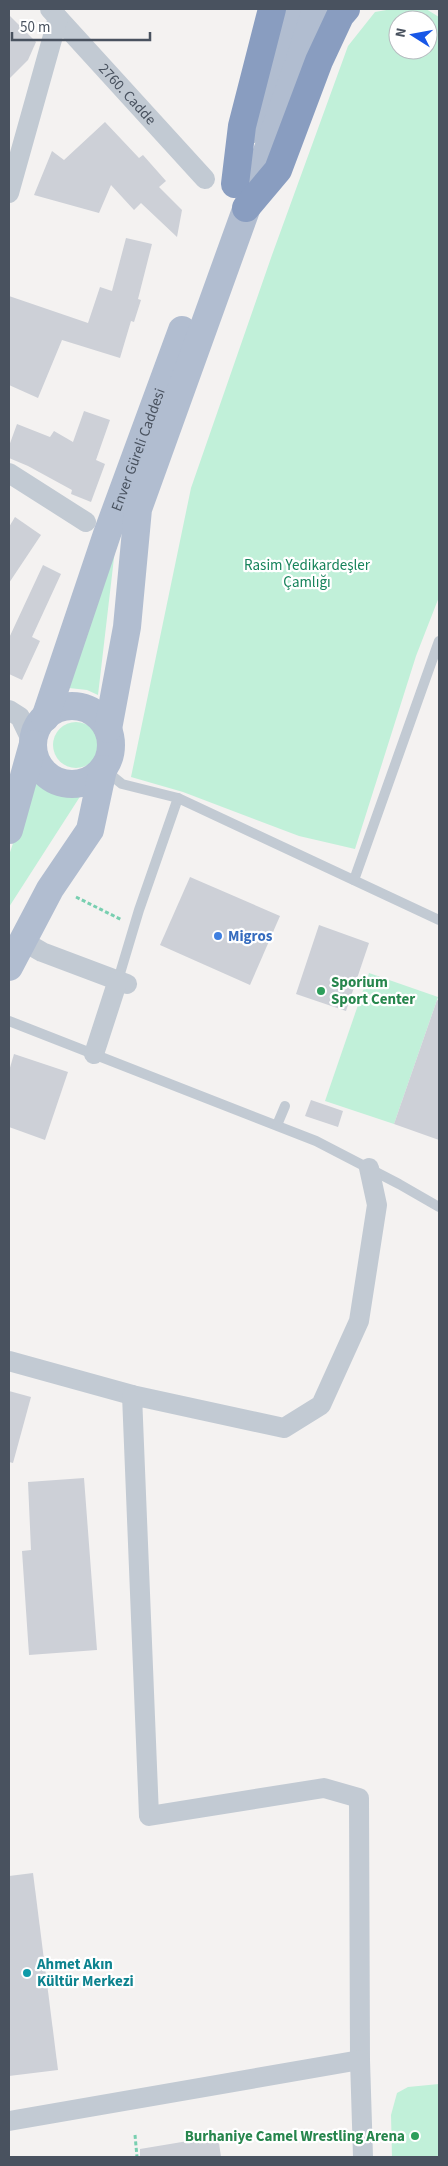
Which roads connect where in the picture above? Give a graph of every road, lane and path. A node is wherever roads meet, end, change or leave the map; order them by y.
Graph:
1 (272, 9) edge
2 (292, 9) edge
3 (316, 9) edge
4 (346, 9) edge
5 (54, 13) edge
6 (14, 155) edge
7 (205, 179) dead end
8 (9, 193) edge
9 (241, 196) junction
10 (9, 473) edge
11 (86, 522) dead end
12 (439, 641) edge
13 (25, 715) edge
14 (108, 729) junction
15 (33, 744) junction
16 (104, 769) junction
17 (178, 798) junction
18 (9, 830) edge
19 (354, 880) junction
20 (76, 897) dead end
21 (439, 920) edge
22 (135, 926) junction
23 (23, 941) junction
24 (9, 967) edge
25 (122, 982) junction
26 (9, 1021) edge
27 (94, 1054) junction
28 (285, 1106) dead end
29 (277, 1125) junction
30 (369, 1168) junction
31 (439, 1207) edge
32 (9, 1361) edge
33 (132, 1395) junction
34 (360, 2060) junction
35 (9, 2121) edge
36 (135, 2135) dead end
37 (137, 2157) edge
38 (363, 2157) edge

1 - 9 highway
2 - 9 main road
3 - 9 main road
4 - 9 highway
5 - 6 street
5 - 7 street, 2760. Cadde
6 - 8 street
9 - 13 main road, Enver Güreli Caddesi
9 - 14 main road, Enver Güreli Caddesi
10 - 11 street
12 - 19 lane
13 - 14 main road
13 - 15 main road
14 - 16 main road
15 - 16 main road
15 - 18 main road
16 - 17 lane
16 - 23 main road
17 - 19 lane
17 - 22 lane
19 - 21 lane
20 - 22 path
22 - 25 lane
23 - 24 main road
23 - 25 street
25 - 27 street
26 - 27 lane
27 - 29 lane
28 - 29 lane
29 - 30 lane
30 - 31 lane
30 - 33 street
32 - 33 street
33 - 34 street
34 - 35 street
34 - 38 street
36 - 37 path

